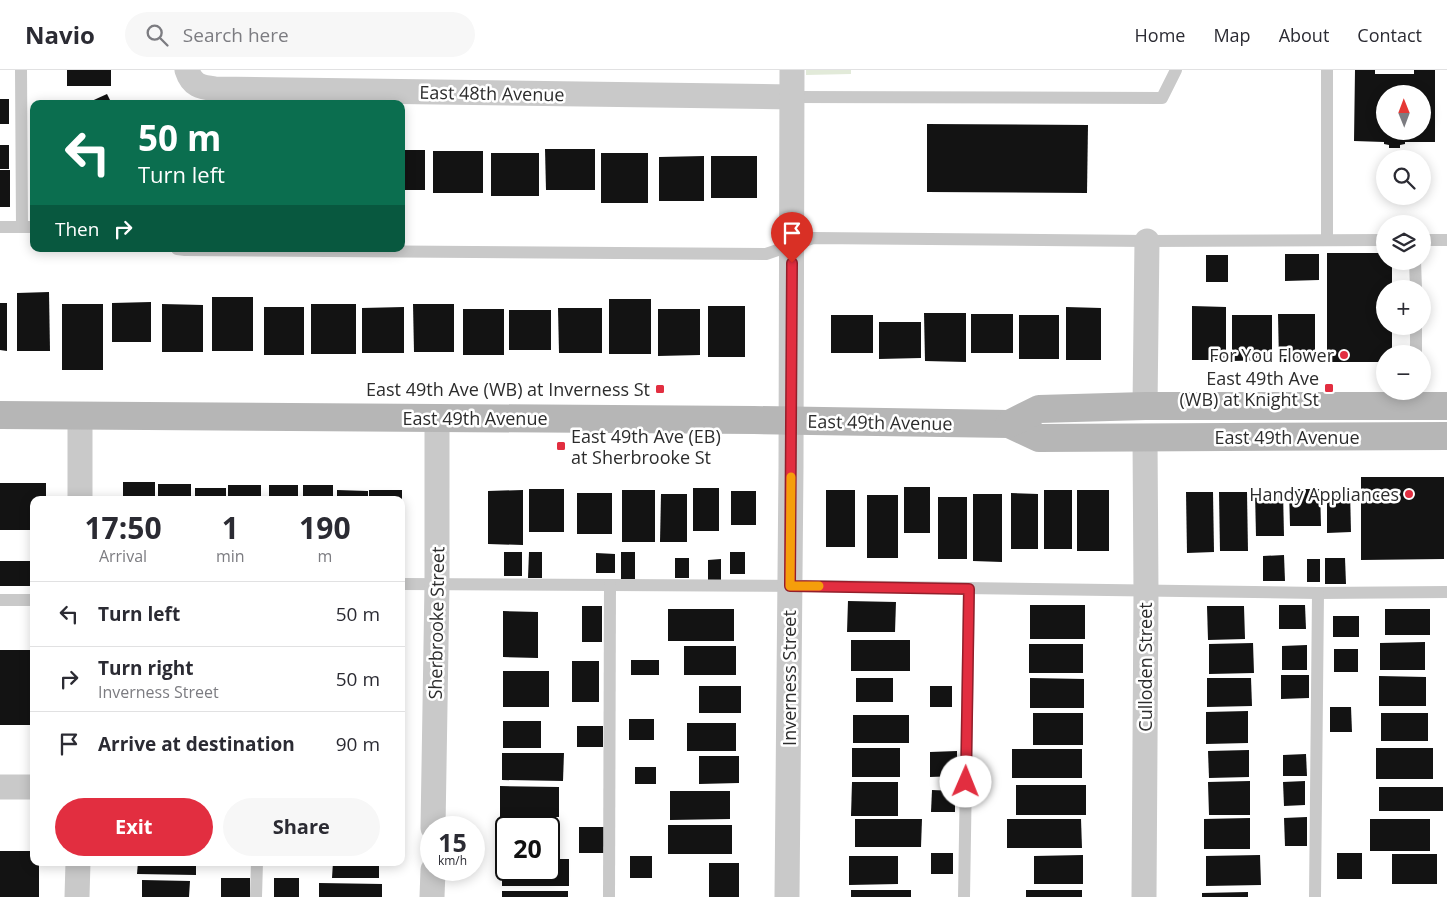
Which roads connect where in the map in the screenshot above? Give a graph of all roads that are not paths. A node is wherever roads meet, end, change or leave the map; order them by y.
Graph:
1 (21, 70) edge
2 (792, 70) edge
3 (1176, 70) edge
4 (1327, 70) edge
5 (190, 76) edge
6 (792, 97) junction
7 (0, 227) edge
8 (28, 227) edge
9 (1327, 240) junction
10 (1376, 240) edge
11 (1431, 240) edge
12 (1447, 240) edge
13 (1146, 241) junction
14 (792, 245) junction
15 (405, 251) edge
16 (1378, 400) edge
17 (1421, 400) edge
18 (1145, 406) junction
19 (1447, 406) edge
20 (0, 415) edge
21 (80, 415) junction
22 (437, 418) junction
23 (792, 420) junction
24 (1009, 424) junction
25 (1447, 436) edge
26 (1145, 437) junction
27 (80, 496) edge
28 (405, 584) edge
29 (437, 584) junction
30 (610, 585) junction
31 (790, 586) junction
32 (969, 589) junction
33 (1146, 592) junction
34 (1447, 592) edge
35 (1318, 593) junction
36 (0, 600) edge
37 (30, 600) edge
38 (0, 787) edge
39 (30, 787) edge
40 (433, 816) edge
41 (78, 866) edge
42 (257, 866) edge
43 (433, 881) edge
44 (77, 897) edge
45 (256, 897) edge
46 (432, 897) edge
47 (609, 897) edge
48 (787, 897) edge
49 (964, 897) edge
50 (1144, 897) edge
51 (1315, 897) edge

1 - 8 lane
2 - 6 street, Inverness Street
3 - 6 lane
4 - 9 lane
5 - 6 street, East 48th Avenue
6 - 14 street, Inverness Street
7 - 8 lane
9 - 10 lane
9 - 13 lane
11 - 12 lane
13 - 14 lane
13 - 18 street
14 - 15 lane
14 - 23 street, Inverness Street
16 - 18 street, East 49th Avenue
17 - 19 street, East 49th Avenue
18 - 24 street, East 49th Avenue
20 - 21 street, East 49th Avenue
21 - 22 street, East 49th Avenue
21 - 27 street
22 - 23 street, East 49th Avenue
22 - 29 street, Sherbrooke Street
23 - 24 street, East 49th Avenue
23 - 31 street, Inverness Street
24 - 26 street, East 49th Avenue
25 - 26 street, East 49th Avenue
26 - 33 street, Culloden Street
28 - 29 lane
29 - 30 lane
29 - 40 street, Sherbrooke Street
30 - 31 lane
30 - 47 lane
31 - 32 lane
31 - 48 street, Inverness Street
32 - 33 lane
32 - 49 lane
33 - 35 lane
33 - 50 street, Culloden Street
34 - 35 lane
35 - 51 lane
36 - 37 lane
38 - 39 street
41 - 44 street
42 - 45 lane
43 - 46 street

